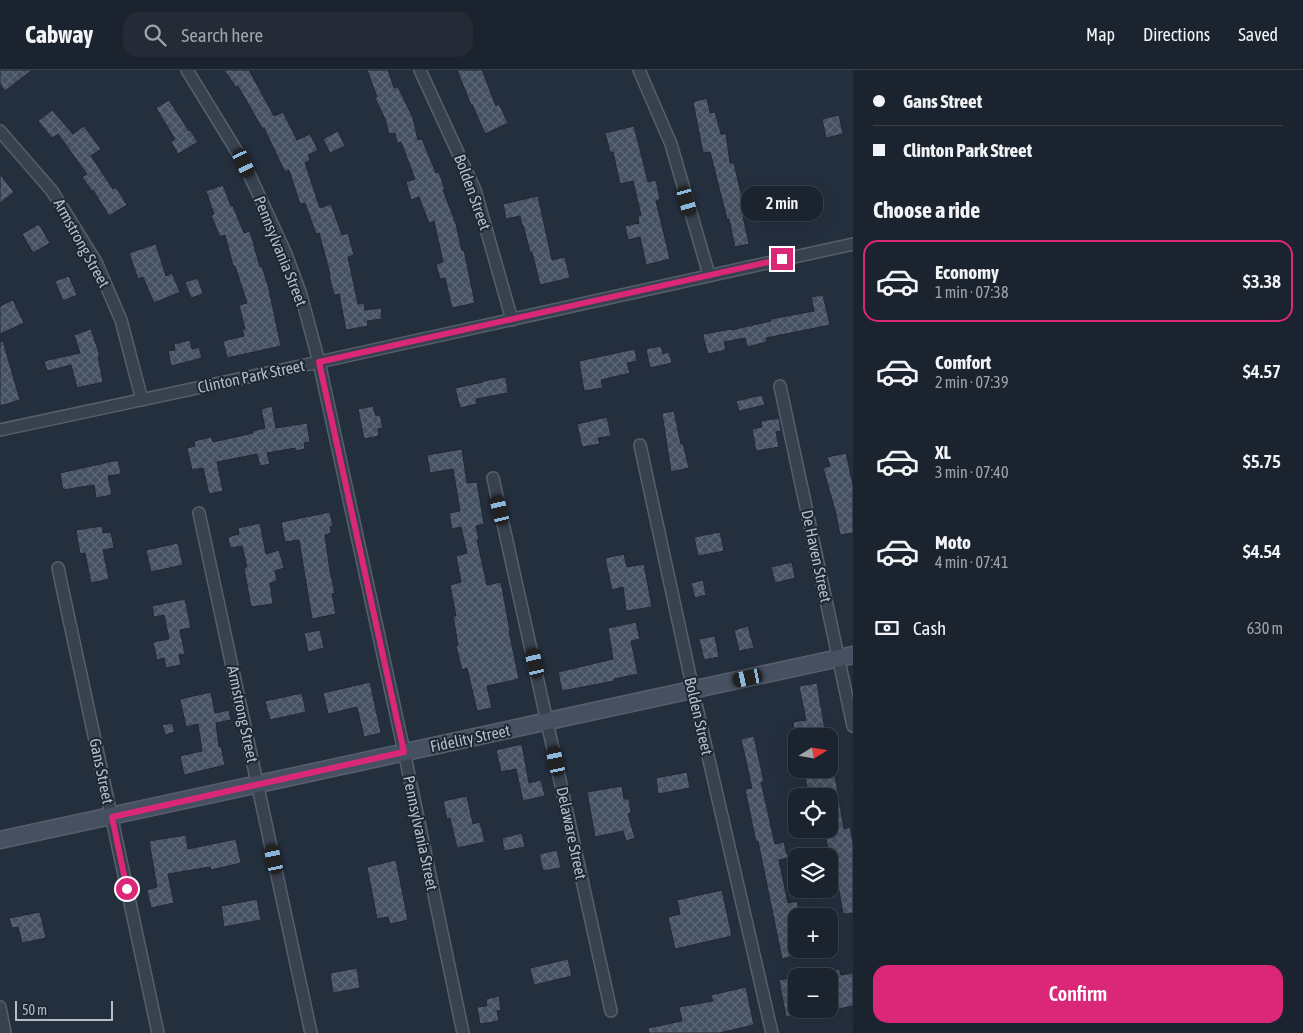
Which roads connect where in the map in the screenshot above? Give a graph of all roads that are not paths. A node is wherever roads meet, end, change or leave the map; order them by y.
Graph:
1 (420, 70) edge
2 (639, 70) edge
3 (190, 71) edge
4 (0, 131) edge
5 (853, 244) edge
6 (709, 275) junction
7 (512, 320) junction
8 (319, 362) junction
9 (780, 386) dead end
10 (142, 400) junction
11 (0, 430) edge
12 (640, 445) dead end
13 (493, 478) dead end
14 (199, 513) dead end
15 (58, 568) dead end
16 (846, 657) edge
17 (693, 690) junction
18 (547, 722) junction
19 (853, 726) edge
20 (404, 752) junction
21 (258, 783) junction
22 (112, 817) junction
23 (0, 840) edge
24 (0, 1007) edge
25 (611, 1011) dead end
26 (5, 1033) edge
27 (158, 1033) edge
28 (312, 1033) edge
29 (463, 1033) edge
30 (772, 1033) edge

1 - 7 street, Bolden Street
2 - 6 street
3 - 8 street, Pennsylvania Street
4 - 10 street, Armstrong Street
5 - 6 street, Clinton Park Street
6 - 7 street, Clinton Park Street
7 - 8 street, Clinton Park Street
8 - 10 street, Clinton Park Street
8 - 20 street, Pennsylvania Street
9 - 16 street, De Haven Street
10 - 11 street, Clinton Park Street
12 - 17 street, Bolden Street
13 - 18 street, Delaware Street
14 - 21 street, Armstrong Street
15 - 22 street, Gans Street
16 - 17 main road, Fidelity Street
16 - 19 street, De Haven Street
17 - 18 main road, Fidelity Street
17 - 30 street, Bolden Street
18 - 20 main road, Fidelity Street
18 - 25 street, Delaware Street
20 - 21 main road, Fidelity Street
20 - 29 street, Pennsylvania Street
21 - 22 main road, Fidelity Street
21 - 28 street, Armstrong Street
22 - 23 main road, Fidelity Street
22 - 27 street, Gans Street
24 - 26 street

